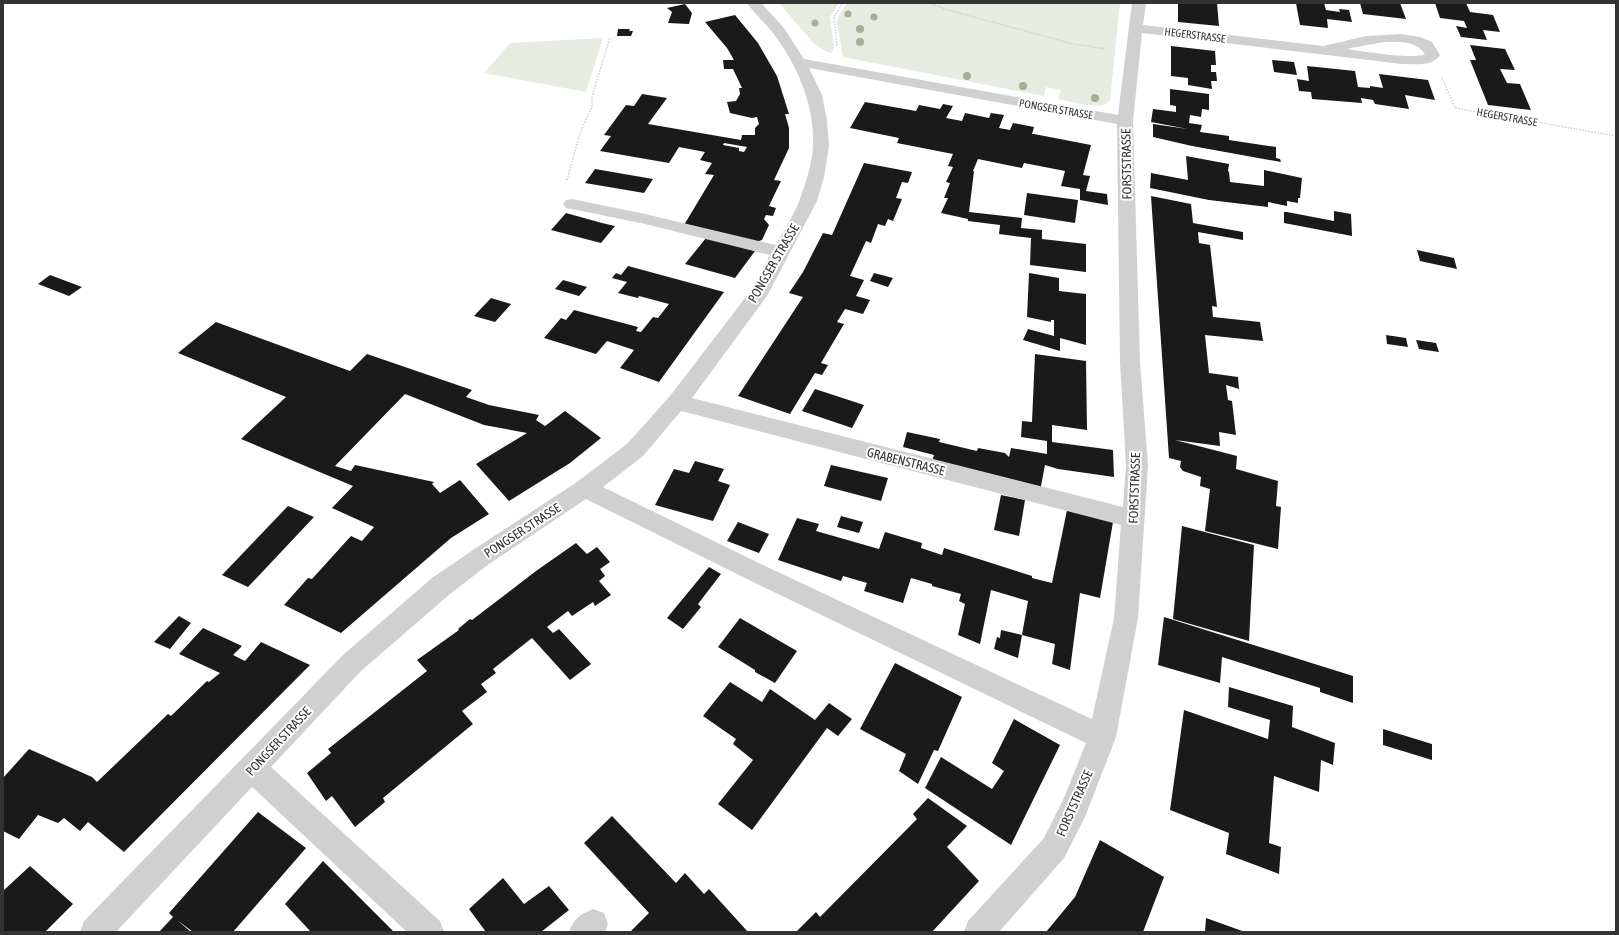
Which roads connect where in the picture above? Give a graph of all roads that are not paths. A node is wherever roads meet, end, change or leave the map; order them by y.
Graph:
1 (754, 3) edge
2 (1139, 3) edge
3 (1137, 28) junction
4 (1326, 50) junction
5 (799, 62) junction
6 (1125, 121) junction
7 (572, 204) road end
8 (781, 252) junction
9 (677, 402) junction
10 (585, 488) junction
11 (1134, 519) junction
12 (1102, 737) junction
13 (252, 768) junction
14 (95, 932) edge
15 (429, 932) edge
16 (979, 932) edge

1 - 5 street, PONGSER STRASSE
2 - 3 street, FORSTSTRASSE
3 - 4 street, HEGERSTRASSE
3 - 6 street, FORSTSTRASSE
4 - 4 street, HEGERSTRASSE
5 - 6 street, PONGSER STRASSE
5 - 8 street, PONGSER STRASSE
6 - 11 street, FORSTSTRASSE
7 - 8 street
8 - 9 street, PONGSER STRASSE
9 - 10 street, PONGSER STRASSE
9 - 11 street, GRABENSTRASSE
10 - 12 street
10 - 13 street, PONGSER STRASSE
11 - 12 street, FORSTSTRASSE
12 - 16 street, FORSTSTRASSE
13 - 14 street, PONGSER STRASSE
13 - 15 street

